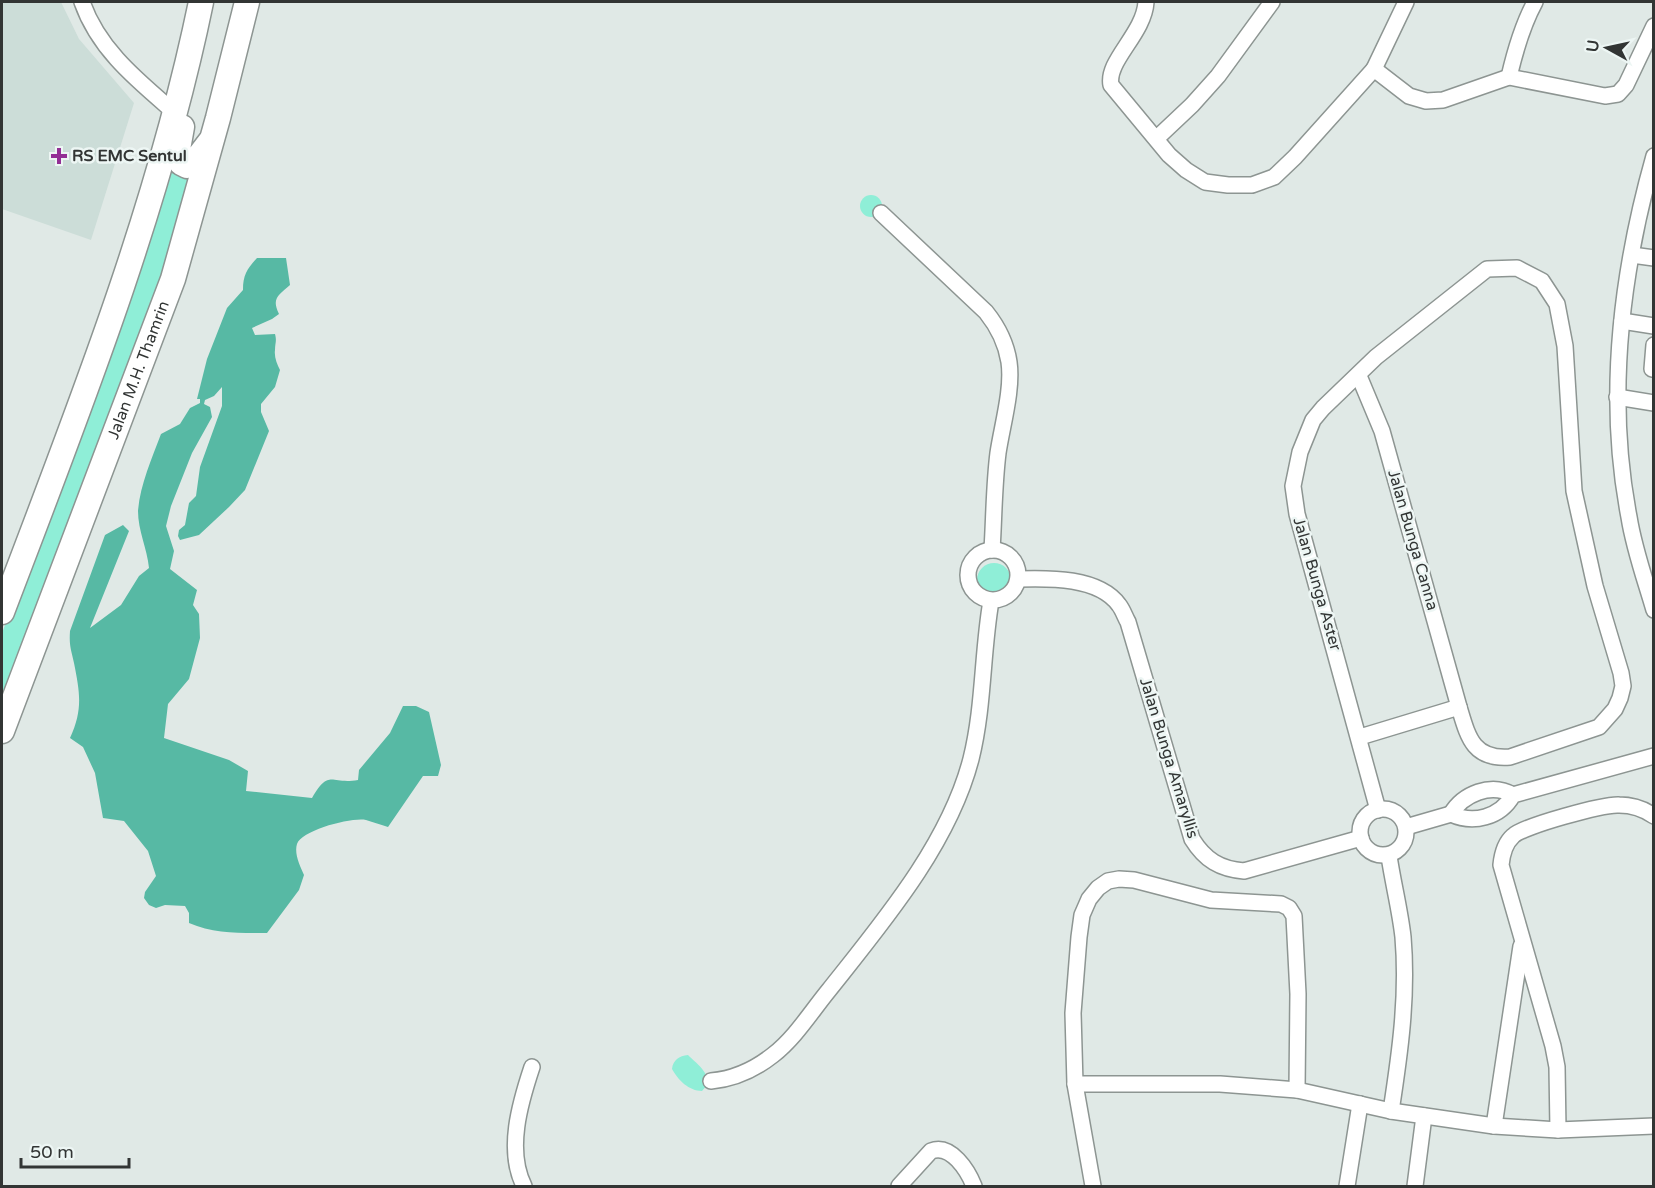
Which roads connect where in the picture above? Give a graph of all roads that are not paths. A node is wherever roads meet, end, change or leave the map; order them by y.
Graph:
1 (82, 2) edge
2 (201, 2) edge
3 (247, 2) edge
4 (1146, 2) edge
5 (1272, 2) edge
6 (1406, 2) edge
7 (1535, 2) edge
8 (1653, 26) edge
9 (1374, 69) junction
10 (186, 71) junction
11 (1509, 77) junction
12 (174, 112) junction
13 (218, 118) junction
14 (1156, 138) junction
15 (1653, 156) edge
16 (1647, 204) edge
17 (881, 213) dead end
18 (1632, 255) junction
19 (1653, 258) edge
20 (1622, 321) junction
21 (1653, 326) edge
22 (1653, 345) edge
23 (1652, 369) dead end
24 (1359, 376) junction
25 (1617, 397) junction
26 (1653, 402) edge
27 (992, 550) junction
28 (1018, 579) junction
29 (991, 601) junction
30 (1653, 610) edge
31 (2, 612) edge
32 (1459, 707) junction
33 (2, 731) edge
34 (1360, 737) junction
35 (1653, 756) edge
36 (1512, 795) junction
37 (1378, 810) junction
38 (1450, 814) junction
39 (1653, 816) edge
40 (1406, 827) junction
41 (1361, 838) junction
42 (1389, 856) junction
43 (1522, 940) junction
44 (532, 1067) dead end
45 (711, 1081) dead end
46 (1075, 1084) junction
47 (1297, 1090) junction
48 (1360, 1104) junction
49 (1391, 1111) junction
50 (1424, 1116) junction
51 (1494, 1126) junction
52 (1653, 1126) edge
53 (1558, 1130) junction
54 (524, 1186) edge
55 (899, 1186) edge
56 (974, 1186) edge
57 (1094, 1186) edge
58 (1347, 1186) edge
59 (1415, 1186) edge

1 - 12 street
2 - 10 main road
3 - 13 main road, Jalan M.H. Thamrin
4 - 14 street
5 - 14 street
6 - 9 street
7 - 11 street
8 - 11 street
9 - 11 street
9 - 14 street
10 - 12 main road
10 - 13 main road
12 - 31 main road
13 - 33 main road, Jalan M.H. Thamrin
15 - 16 street
16 - 18 street
17 - 27 street
18 - 19 street
18 - 20 street
20 - 21 street
20 - 25 street
22 - 23 street
24 - 32 street, Jalan Bunga Canna
24 - 32 street, Jalan Bunga Canna
24 - 34 street, Jalan Bunga Aster
25 - 26 street
25 - 30 street
27 - 28 street
27 - 29 street
28 - 29 street
28 - 41 street, Jalan Bunga Amaryllis
29 - 45 street
32 - 34 street
34 - 37 street, Jalan Bunga Aster
35 - 36 street
36 - 38 street
36 - 38 street
37 - 40 street
37 - 41 street
38 - 40 street
39 - 43 street
40 - 42 street
41 - 42 street
42 - 49 street
43 - 51 street
43 - 53 street
44 - 54 street
46 - 47 street
46 - 47 street
46 - 57 street
47 - 48 street
48 - 49 street
48 - 58 street
49 - 50 street
50 - 51 street
50 - 59 street
51 - 53 street
52 - 53 street
55 - 56 street

